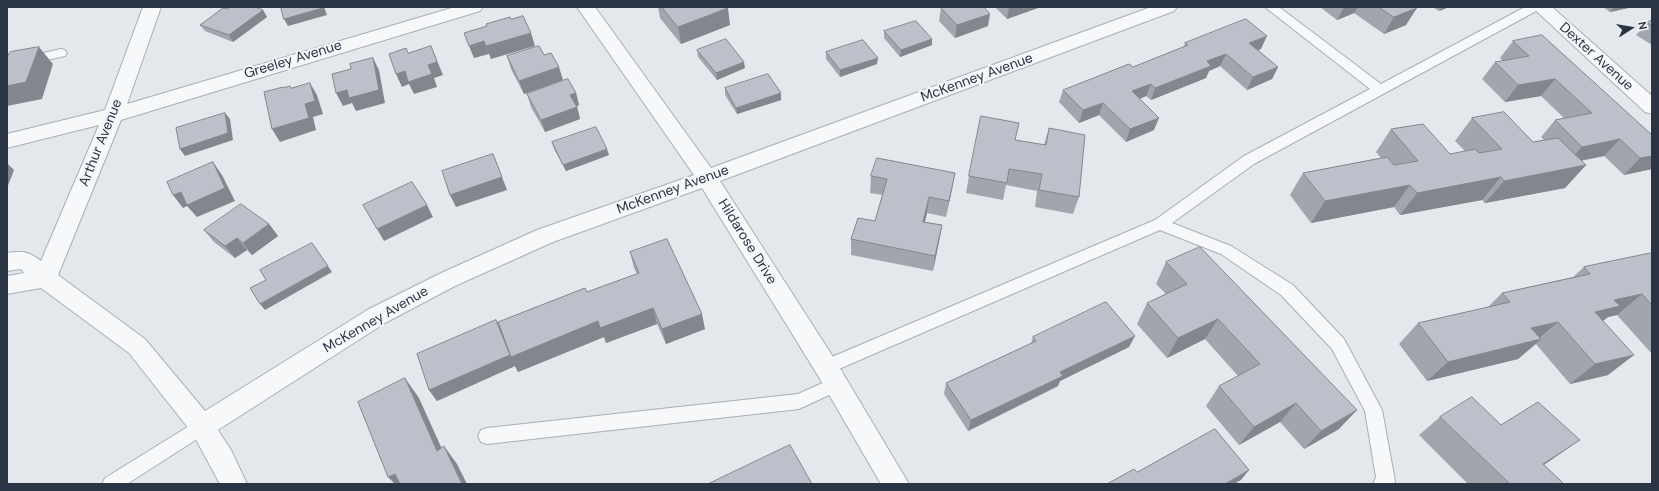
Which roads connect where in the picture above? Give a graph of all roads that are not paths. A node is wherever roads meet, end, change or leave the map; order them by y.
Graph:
1 (152, 7) edge
2 (474, 7) edge
3 (586, 7) edge
4 (1168, 7) edge
5 (1271, 7) edge
6 (1534, 7) edge
7 (1541, 7) edge
8 (61, 53) dead end
9 (7, 65) edge
10 (1379, 89) junction
11 (1652, 106) edge
12 (113, 115) junction
13 (7, 141) edge
14 (707, 178) junction
15 (1160, 224) junction
16 (7, 262) edge
17 (45, 278) junction
18 (7, 285) edge
19 (831, 375) junction
20 (202, 426) junction
21 (487, 436) dead end
22 (111, 484) edge
23 (234, 484) edge
24 (896, 484) edge
25 (1382, 484) edge

1 - 12 street, Arthur Avenue
2 - 12 street, Greeley Avenue
3 - 14 street, Hildarose Drive
4 - 14 street, McKenney Avenue
5 - 10 lane
6 - 10 lane
7 - 11 street, Dexter Avenue
8 - 9 lane
10 - 15 lane
12 - 13 street, Greeley Avenue
12 - 17 street, Arthur Avenue
14 - 19 street, Hildarose Drive
14 - 20 street, McKenney Avenue
15 - 19 lane
15 - 25 lane
16 - 17 street
17 - 18 street
17 - 20 street
19 - 21 lane
19 - 24 street, Hildarose Drive
20 - 22 lane
20 - 23 street

